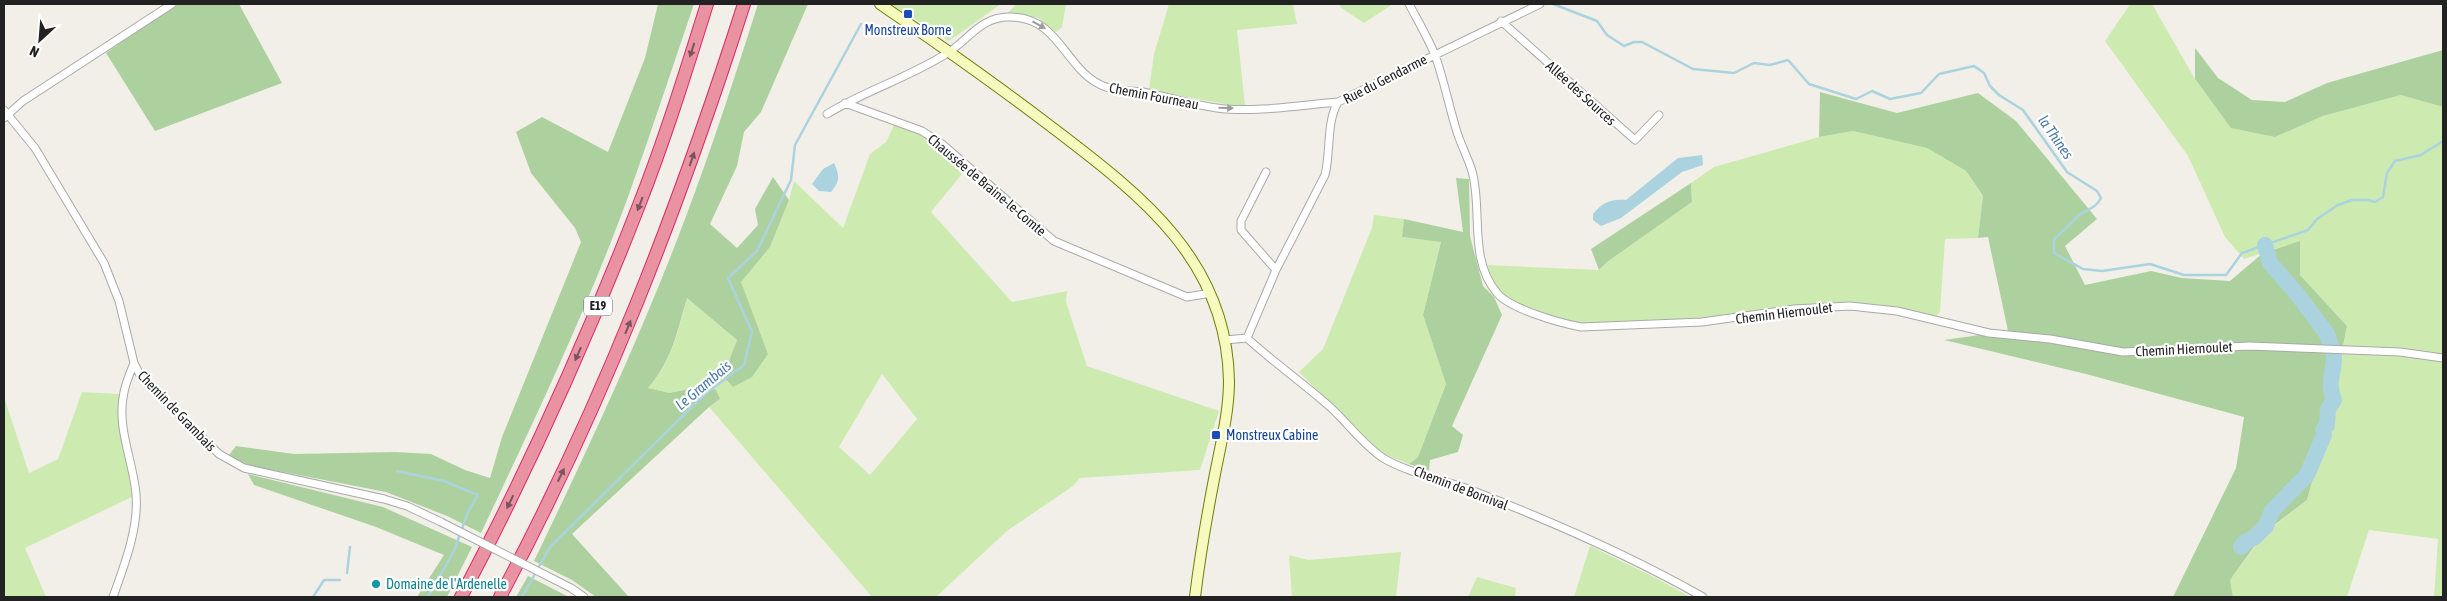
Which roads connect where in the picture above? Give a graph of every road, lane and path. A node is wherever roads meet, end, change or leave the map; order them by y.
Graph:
1 (172, 4) edge
2 (707, 4) edge
3 (744, 4) edge
4 (880, 4) edge
5 (1409, 4) edge
6 (1537, 5) edge
7 (1501, 21) junction
8 (949, 52) junction
9 (1434, 54) junction
10 (1338, 102) junction
11 (845, 103) junction
12 (5, 114) edge
13 (827, 114) dead end
14 (1659, 115) dead end
15 (1266, 172) dead end
16 (1276, 270) junction
17 (1211, 293) junction
18 (1248, 338) junction
19 (1225, 340) junction
20 (2443, 358) edge
21 (134, 363) junction
22 (113, 597) edge
23 (461, 597) edge
24 (500, 597) edge
25 (584, 597) edge
26 (1195, 597) edge
27 (1703, 597) edge

1 - 12 street
2 -> 23 highway, E19
24 -> 3 highway, E19
4 - 8 main road
5 - 9 street, Chemin Hiernoulet
6 - 7 street, Rue du Gendarme
7 - 9 street, Rue du Gendarme
7 - 14 street, Allée des Sources
8 -> 10 street, Chemin Fourneau
8 - 11 street
8 - 17 main road
9 - 10 street, Rue du Gendarme
9 - 20 street, Chemin Hiernoulet
10 - 16 street, Rue du Gendarme
11 - 13 street
11 - 17 street, Chaussée de Braine-le-Comte
12 - 21 street, Chemin de Grambais
15 - 16 street
16 - 18 street, Rue du Gendarme
17 - 19 main road
18 - 19 street
18 - 27 street, Chemin de Bornival
19 - 26 main road
21 - 22 street
21 - 25 street, Chemin de Grambais, bridge

